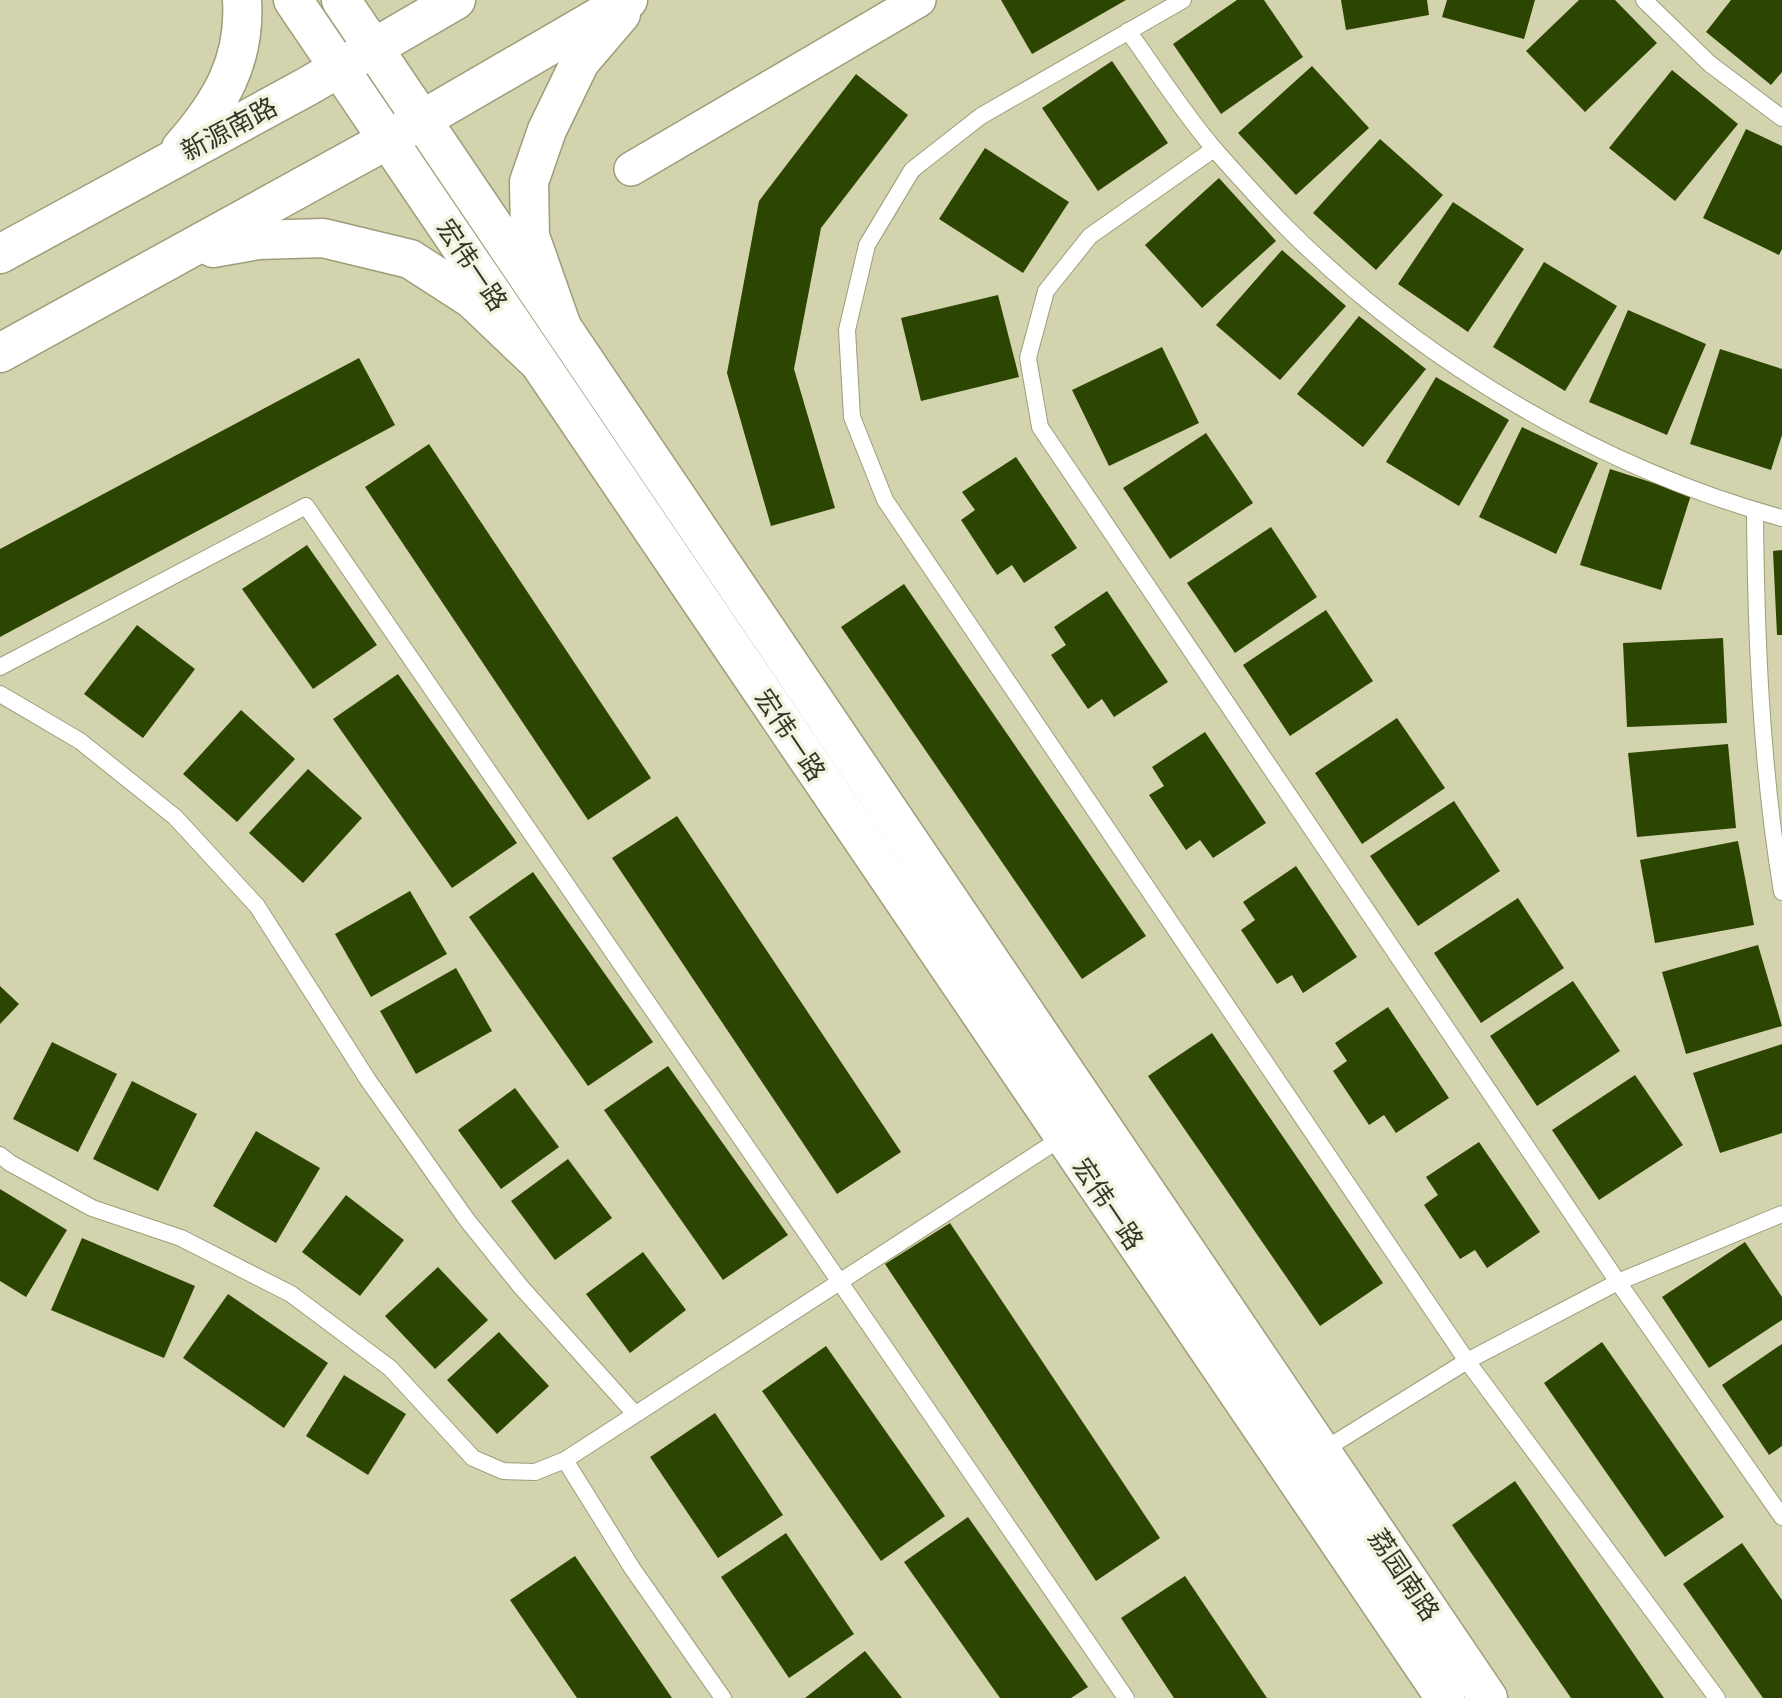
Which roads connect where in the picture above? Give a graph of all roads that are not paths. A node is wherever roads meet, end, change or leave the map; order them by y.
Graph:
1 (242, 0) edge
2 (293, 0) edge
3 (341, 0) edge
4 (456, 0) edge
5 (630, 0) edge
6 (919, 0) edge
7 (1183, 0) edge
8 (1644, 0) edge
9 (1128, 32) junction
10 (373, 48) junction
11 (339, 68) junction
12 (1782, 118) edge
13 (421, 120) junction
14 (387, 140) junction
15 (1214, 149) junction
16 (167, 163) junction
17 (631, 169) dead end
18 (0, 254) edge
19 (180, 255) junction
20 (562, 327) junction
21 (0, 353) edge
22 (535, 359) junction
23 (1755, 511) junction
24 (1782, 518) edge
25 (0, 667) edge
26 (0, 694) edge
27 (1782, 892) edge
28 (1063, 1137) junction
29 (0, 1155) edge
30 (1782, 1214) edge
31 (839, 1281) junction
32 (1618, 1282) junction
33 (1467, 1361) junction
34 (635, 1414) junction
35 (565, 1460) junction
36 (1304, 1460) junction
37 (1782, 1517) edge
38 (723, 1698) edge
39 (1126, 1698) edge
40 (1445, 1698) edge
41 (1488, 1698) edge
42 (1717, 1698) edge

1 - 16 main road
2 - 11 main road, 宏伟一路
3 - 10 main road, 宏伟一路
4 - 10 main road, 新源南路
5 - 13 main road
5 - 20 main road
6 - 17 street
7 - 9 lane
8 - 12 lane
9 - 15 lane
9 - 33 lane
10 - 11 main road, 新源南路
10 - 13 main road, 宏伟一路
11 - 14 main road, 宏伟一路
11 - 16 main road, 新源南路
13 - 14 main road
13 - 20 main road, 宏伟一路
14 - 19 main road
14 - 22 main road, 宏伟一路
15 - 23 lane
15 - 32 lane
16 - 18 main road, 新源南路
19 - 21 main road
19 - 22 main road
20 - 36 main road, 宏伟一路
22 - 28 main road, 宏伟一路
23 - 24 lane
23 - 27 lane
25 - 31 lane
26 - 34 lane
28 - 31 lane
28 - 36 main road, 宏伟一路
29 - 35 lane
30 - 32 lane
31 - 34 lane
31 - 39 lane
32 - 33 lane
32 - 37 lane
33 - 36 lane
33 - 42 lane
34 - 35 lane
35 - 38 lane
36 - 40 main road, 荔园南路
36 - 41 main road, 荔园南路

